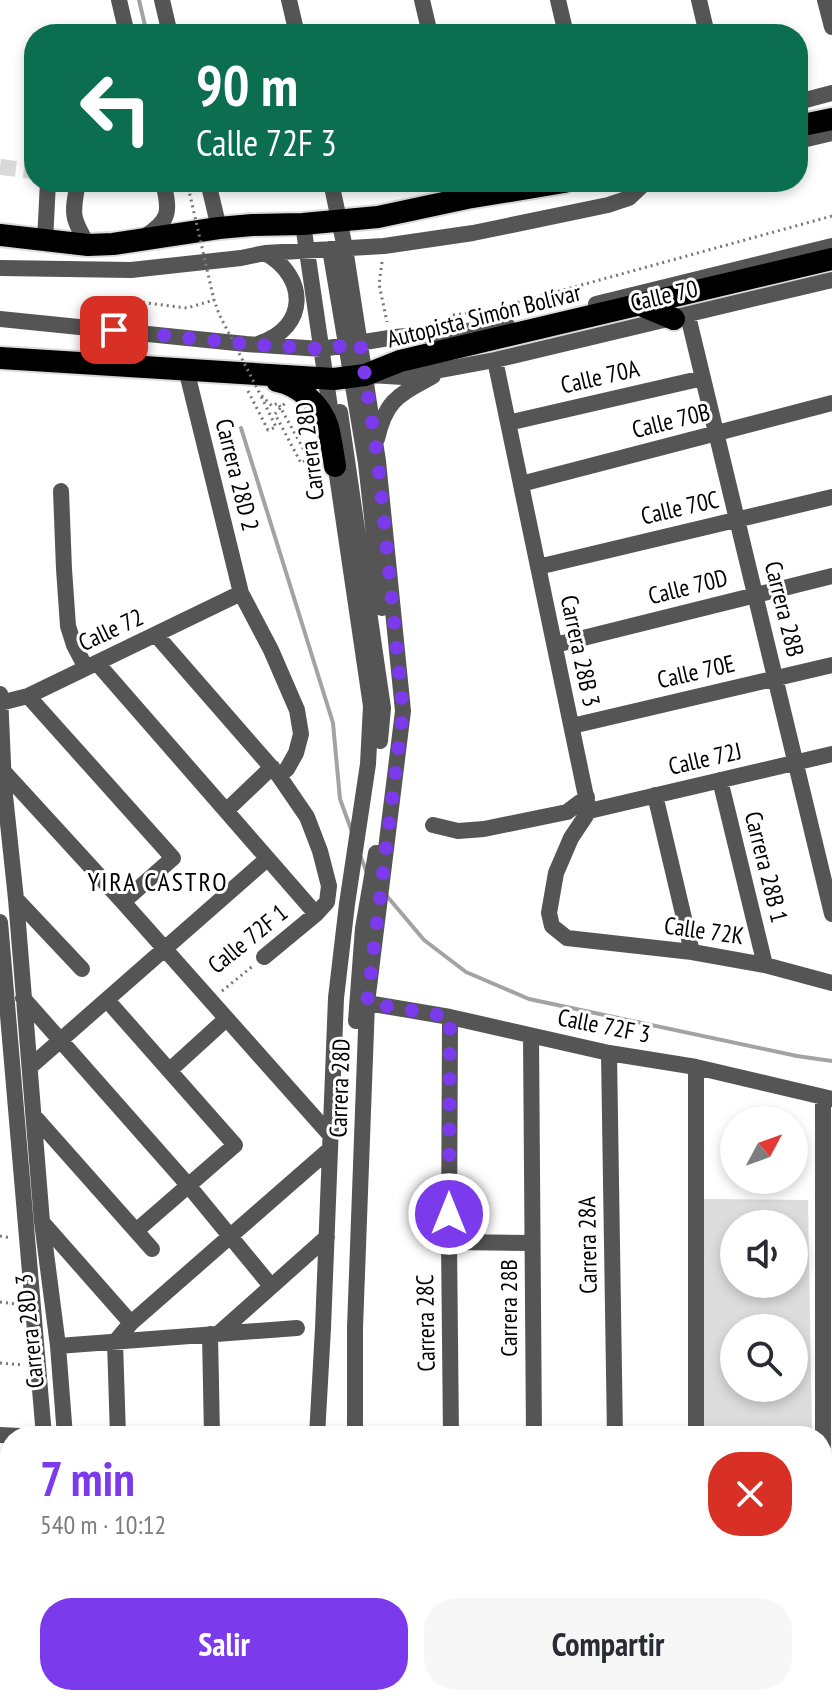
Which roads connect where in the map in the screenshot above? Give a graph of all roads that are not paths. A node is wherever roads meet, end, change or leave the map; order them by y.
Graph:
1 (119, 0) edge
2 (162, 0) edge
3 (289, 0) edge
4 (422, 0) edge
5 (558, 0) edge
6 (699, 0) edge
7 (825, 0) edge
8 (125, 24) edge
9 (168, 24) edge
10 (295, 24) edge
11 (428, 24) edge
12 (564, 24) edge
13 (705, 24) edge
14 (832, 27) edge
15 (832, 93) edge
16 (808, 99) edge
17 (832, 119) edge
18 (808, 124) edge
19 (832, 133) edge
20 (808, 139) edge
21 (47, 192) edge
22 (76, 192) edge
23 (166, 192) edge
24 (210, 192) edge
25 (333, 192) edge
26 (459, 192) edge
27 (635, 192) edge
28 (340, 221) junction
29 (303, 224) junction
30 (219, 228) junction
31 (0, 235) edge
32 (45, 241) junction
33 (135, 242) junction
34 (88, 245) junction
35 (832, 246) edge
36 (337, 249) junction
37 (307, 250) junction
38 (265, 253) junction
39 (832, 259) edge
40 (0, 268) edge
41 (832, 280) edge
42 (641, 305) junction
43 (681, 318) junction
44 (0, 319) edge
45 (246, 344) junction
46 (339, 346) junction
47 (0, 358) edge
48 (495, 360) junction
49 (186, 369) junction
50 (441, 371) junction
51 (241, 374) junction
52 (344, 377) junction
53 (703, 378) junction
54 (832, 403) edge
55 (508, 423) junction
56 (716, 434) junction
57 (378, 461) junction
58 (335, 466) junction
59 (521, 484) junction
60 (61, 491) dead end
61 (832, 497) edge
62 (737, 519) junction
63 (538, 567) junction
64 (832, 576) edge
65 (241, 593) junction
66 (755, 595) junction
67 (157, 636) junction
68 (555, 645) junction
69 (832, 665) edge
70 (92, 666) junction
71 (776, 678) junction
72 (0, 694) edge
73 (28, 696) junction
74 (0, 703) edge
75 (572, 726) junction
76 (832, 754) edge
77 (797, 763) junction
78 (276, 771) junction
79 (720, 780) junction
80 (3, 781) edge
81 (655, 795) junction
82 (388, 803) junction
83 (588, 804) junction
84 (226, 811) junction
85 (433, 825) dead end
86 (267, 859) junction
87 (16, 899) junction
88 (123, 902) junction
89 (316, 914) junction
90 (832, 914) edge
91 (355, 916) junction
92 (0, 922) edge
93 (165, 949) junction
94 (692, 952) junction
95 (1, 953) edge
96 (264, 957) road end
97 (765, 965) junction
98 (82, 969) dead end
99 (832, 983) edge
100 (23, 998) junction
101 (107, 1000) junction
102 (367, 1003) junction
103 (450, 1017) junction
104 (226, 1019) junction
105 (531, 1036) junction
106 (62, 1041) junction
107 (609, 1053) junction
108 (30, 1067) junction
109 (696, 1067) junction
110 (170, 1070) junction
111 (827, 1098) edge
112 (34, 1116) junction
113 (330, 1142) junction
114 (188, 1185) junction
115 (42, 1222) junction
116 (136, 1231) junction
117 (230, 1235) junction
118 (327, 1237) junction
119 (449, 1242) junction
120 (532, 1243) junction
121 (152, 1249) dead end
122 (271, 1286) junction
123 (131, 1323) junction
124 (297, 1328) dead end
125 (214, 1334) junction
126 (115, 1342) junction
127 (58, 1346) junction
128 (43, 1426) edge
129 (64, 1426) edge
130 (118, 1426) edge
131 (212, 1426) edge
132 (318, 1426) edge
133 (327, 1426) edge
134 (345, 1426) edge
135 (355, 1426) edge
136 (451, 1426) edge
137 (534, 1426) edge
138 (615, 1426) edge
139 (696, 1426) edge
140 (822, 1426) edge

1 - 8 street
2 - 9 street
3 - 10 street
4 - 11 street
5 - 12 street
6 - 13 street
7 - 14 street
15 - 16 street
17 - 18 highway
19 - 20 street
21 - 32 street
22 - 34 street
23 - 33 street
24 - 30 street
25 - 28 street
26 - 28 highway
27 - 36 street
28 - 29 highway
28 - 36 street, Carrera 28D
29 - 30 highway
29 - 37 street, Carrera 28D
30 - 33 highway
31 - 32 highway
32 - 34 highway
33 - 34 highway
35 - 46 street
36 - 37 street
36 - 46 street, Carrera 28D
37 - 38 street
37 - 46 street, Carrera 28D
38 - 40 street
38 - 45 street
39 - 42 highway, Autopista Simón Bolívar
41 - 43 street, Calle 70
42 - 43 highway
42 - 52 highway, Autopista Simón Bolívar
43 - 48 street, Calle 70
43 - 53 street, Carrera 28B
44 - 45 street
45 - 46 street
46 - 52 street, Carrera 28D
46 - 52 street
47 - 49 highway, Autopista Simón Bolívar
48 - 50 street, Calle 70
48 - 55 street, Carrera 28B 3
49 - 51 highway, Autopista Simón Bolívar
49 - 65 street, Carrera 28D 2
50 - 52 street, Calle 70
50 - 57 street
51 - 52 highway, Autopista Simón Bolívar
51 - 58 highway
52 - 57 street, Carrera 28D
52 - 58 street, Carrera 28D
52 - 82 street
52 - 91 street
53 - 55 street, Calle 70A
53 - 56 street, Carrera 28B
54 - 56 street, Calle 70B
55 - 59 street, Carrera 28B 3
56 - 59 street, Calle 70B
56 - 62 street, Carrera 28B
57 - 82 street, Carrera 28D
58 - 91 street, Carrera 28D
59 - 63 street, Carrera 28B 3
60 - 70 street
61 - 62 street, Calle 70C
62 - 63 street, Calle 70C
62 - 66 street, Carrera 28B
63 - 68 street, Carrera 28B 3
64 - 66 street, Calle 70D
65 - 67 street, Calle 72
65 - 78 street, Carrera 28D 2
66 - 68 street, Calle 70D
66 - 71 street, Carrera 28B
67 - 70 street, Calle 72
67 - 78 street
68 - 75 street, Carrera 28B 3
69 - 71 street, Calle 70E
70 - 73 street, Calle 72
70 - 84 street
71 - 75 street, Calle 70E
71 - 77 street, Carrera 28B
72 - 74 street, Carrera 28D 3
73 - 74 street, Calle 72
73 - 88 street
74 - 80 street, Carrera 28D 3
75 - 83 street, Carrera 28B 3
76 - 77 street, Calle 72J
77 - 79 street, Calle 72J
77 - 90 street, Carrera 28B
78 - 84 street, Carrera 28D 2
78 - 89 street
79 - 81 street, Calle 72J
79 - 97 street, Carrera 28B 1
80 - 87 street, Carrera 28D 3
80 - 88 street
81 - 83 street, Calle 72J
81 - 94 street
82 - 91 street
82 - 102 street, Carrera 28D
83 - 85 street, Calle 72J
83 - 94 street, Calle 72K
84 - 86 street
86 - 89 street
86 - 93 street
87 - 98 street
87 - 100 street, Carrera 28D 3
88 - 93 street
89 - 96 street, Calle 72F 1
91 - 113 street, Carrera 28D
91 - 133 street
91 - 134 street
92 - 95 street, Carrera 28D 3
93 - 101 street
93 - 104 street
94 - 97 street, Calle 72K
95 - 128 street, Carrera 28D 3
97 - 99 street, Calle 72K
100 - 106 street
100 - 108 street, Carrera 28D 3
101 - 106 street
101 - 110 street
102 - 103 street, Calle 72F 3
102 - 135 street, Carrera 28D
103 - 105 street, Calle 72F 3
103 - 119 street, Carrera 28C
104 - 110 street
104 - 113 street
105 - 107 street, Calle 72F 3
105 - 120 street, Carrera 28B
106 - 108 street
106 - 114 street
107 - 109 street, Calle 72F 3
107 - 138 street, Carrera 28A
108 - 112 street, Carrera 28D 3
109 - 111 street, Calle 72F 3
109 - 139 street
110 - 114 street
111 - 140 street
112 - 115 street, Carrera 28D 3
112 - 116 street
113 - 117 street
113 - 118 street, Carrera 28D
114 - 116 street
114 - 117 street
115 - 123 street
115 - 127 street, Carrera 28D 3
116 - 121 street
117 - 122 street
117 - 123 street
118 - 122 street
118 - 132 street, Carrera 28D
119 - 120 street
119 - 136 street, Carrera 28C
120 - 137 street, Carrera 28B
122 - 125 street
123 - 126 street
124 - 125 street
125 - 126 street
125 - 131 street
126 - 127 street
126 - 130 street
127 - 129 street, Carrera 28D 3

